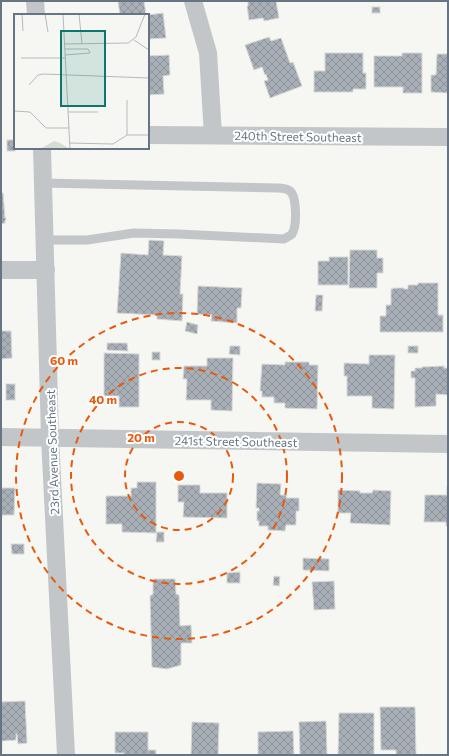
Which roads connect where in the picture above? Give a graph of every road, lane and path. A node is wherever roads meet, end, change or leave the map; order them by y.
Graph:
1 (35, 1) edge
2 (193, 1) edge
3 (36, 14) edge
4 (149, 135) edge
5 (213, 135) junction
6 (448, 137) edge
7 (42, 149) edge
8 (43, 183) junction
9 (45, 240) junction
10 (1, 270) edge
11 (46, 270) junction
12 (1, 437) edge
13 (50, 438) junction
14 (448, 444) edge
15 (66, 755) edge

1 - 3 street
2 - 5 street
4 - 5 street, 240th Street Southeast
5 - 6 street, 240th Street Southeast
7 - 8 street, 23rd Avenue Southeast
8 - 9 street, 23rd Avenue Southeast
8 - 9 lane
9 - 11 street, 23rd Avenue Southeast
10 - 11 street
11 - 13 street, 23rd Avenue Southeast
12 - 13 street, 241st Street Southeast
13 - 14 street, 241st Street Southeast
13 - 15 street, 23rd Avenue Southeast

